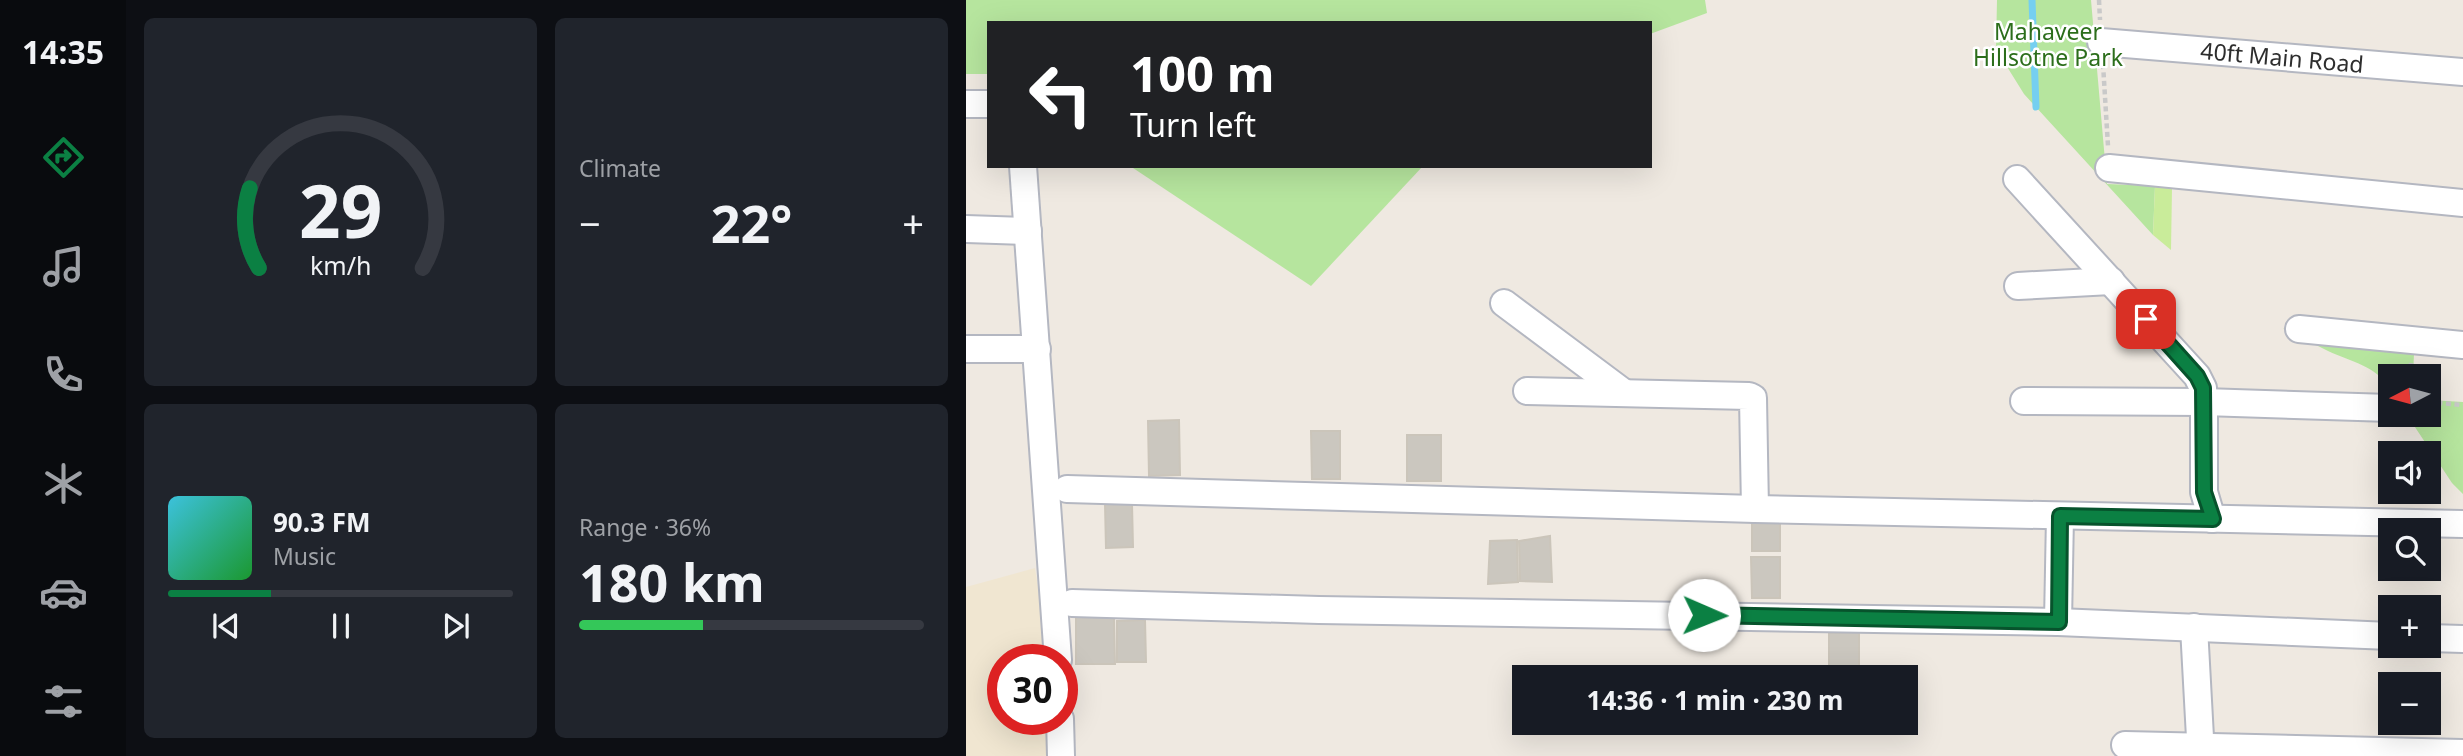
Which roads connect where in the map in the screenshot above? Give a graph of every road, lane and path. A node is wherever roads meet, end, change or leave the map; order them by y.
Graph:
1 (2099, 0) edge
2 (2101, 41) junction
3 (2463, 72) edge
4 (966, 104) edge
5 (987, 104) edge
6 (2109, 167) joint
7 (1023, 168) edge
8 (2017, 179) dead end
9 (2463, 203) edge
10 (966, 229) edge
11 (1028, 231) junction
12 (2111, 281) junction
13 (2018, 286) dead end
14 (1504, 303) dead end
15 (2299, 329) dead end
16 (2463, 345) edge
17 (966, 349) edge
18 (1037, 349) junction
19 (1527, 391) dead end
20 (1623, 392) junction
21 (2024, 401) dead end
22 (2204, 402) junction
23 (2441, 403) edge
24 (2463, 405) edge
25 (2378, 408) edge
26 (1067, 489) dead end
27 (1755, 509) junction
28 (2060, 516) junction
29 (2213, 519) junction
30 (2463, 524) edge
31 (1072, 603) dead end
32 (2059, 622) junction
33 (2194, 627) junction
34 (2378, 635) edge
35 (2441, 638) edge
36 (2463, 639) edge
37 (1058, 644) edge
38 (1060, 735) edge
39 (2125, 745) dead end
40 (2201, 752) edge
41 (2463, 753) edge
42 (1061, 756) edge

1 - 2 path
2 - 3 street, 40ft Main Road
2 - 6 path
4 - 5 street
6 - 9 street
7 - 11 street
8 - 12 street
10 - 11 street
11 - 18 street
12 - 13 street
12 - 22 street
14 - 20 street
15 - 16 street
17 - 18 street
18 - 37 street
19 - 20 street
20 - 27 street
21 - 22 street
22 - 25 street
22 - 29 street
23 - 24 path
26 - 27 street
27 - 28 street
28 - 29 street
28 - 32 street
29 - 30 street
31 - 32 street
32 - 33 street
33 - 34 street
33 - 40 street
35 - 36 street
38 - 42 street
39 - 40 street
40 - 41 street

